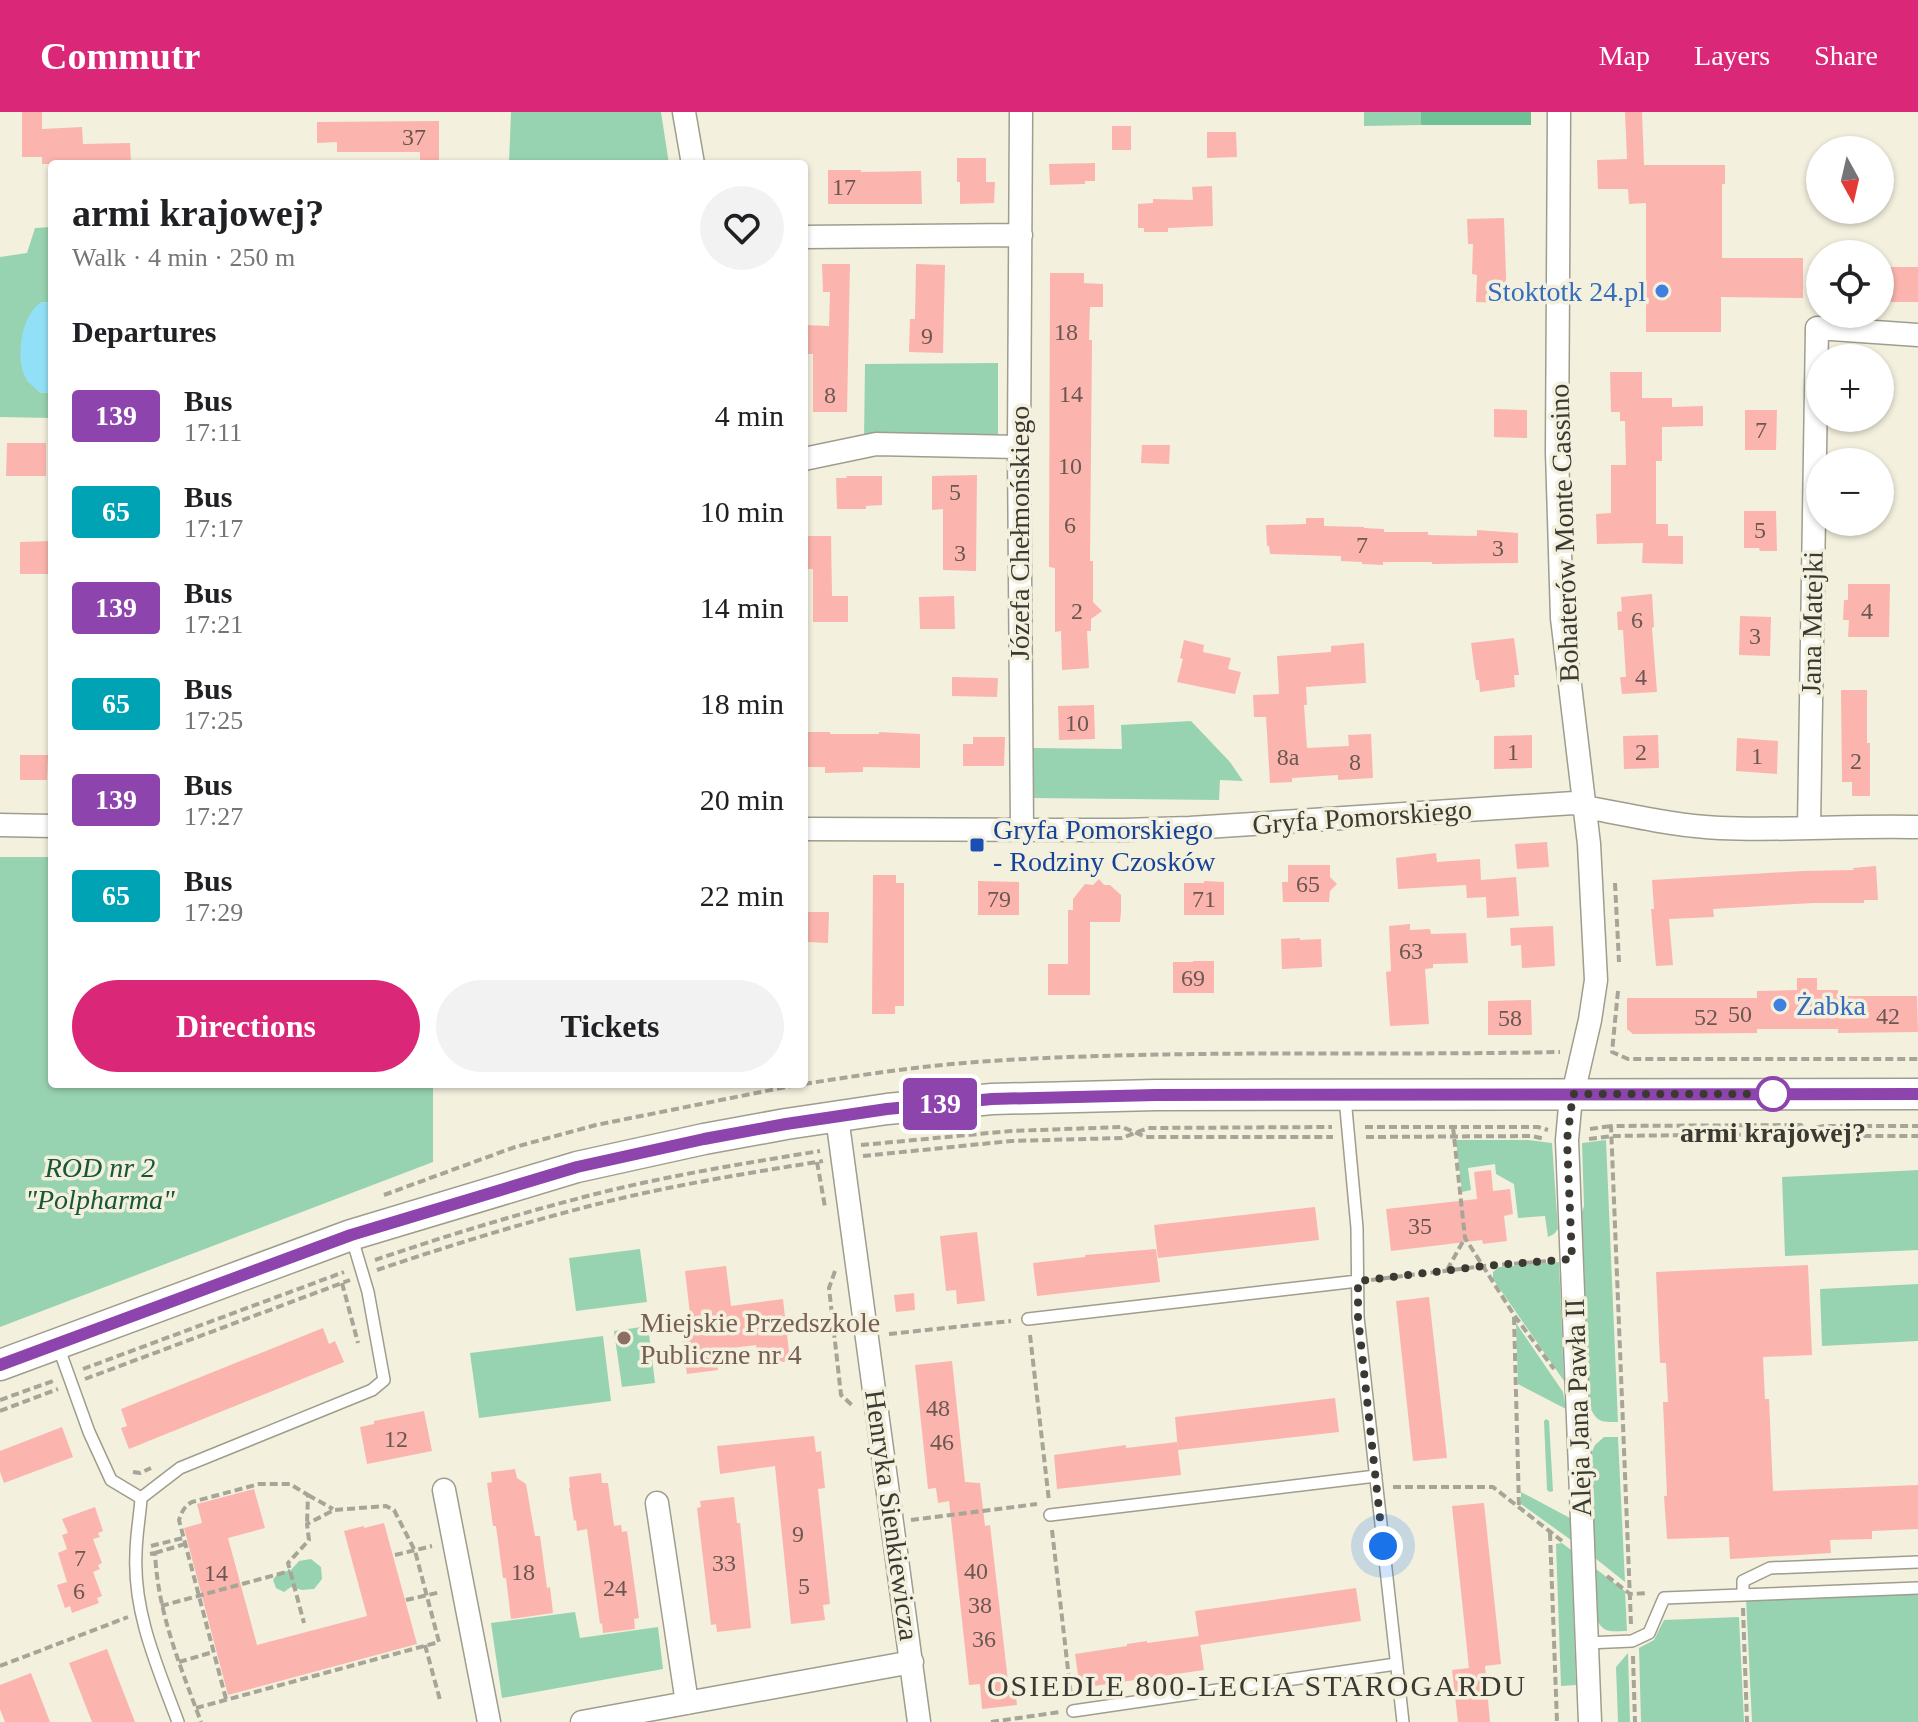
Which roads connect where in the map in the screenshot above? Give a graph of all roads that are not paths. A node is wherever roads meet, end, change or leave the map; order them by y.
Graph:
1 (684, 112) edge
2 (1021, 112) edge
3 (1559, 112) edge
4 (692, 160) edge
5 (1021, 235) junction
6 (808, 237) edge
7 (1918, 335) edge
8 (1019, 447) junction
9 (808, 458) edge
10 (1585, 807) junction
11 (0, 825) edge
12 (48, 826) edge
13 (1918, 827) edge
14 (1809, 828) junction
15 (808, 829) edge
16 (1022, 830) junction
17 (1573, 1094) junction
18 (1918, 1094) edge
19 (1345, 1096) junction
20 (837, 1117) junction
21 (351, 1235) junction
22 (1358, 1281) junction
23 (1028, 1319) road end
24 (57, 1344) junction
25 (0, 1365) edge
26 (1376, 1482) junction
27 (444, 1490) dead end
28 (141, 1498) junction
29 (657, 1503) dead end
30 (1050, 1515) road end
31 (1918, 1562) edge
32 (1918, 1588) edge
33 (1743, 1595) junction
34 (1587, 1643) junction
35 (912, 1662) junction
36 (1396, 1664) junction
37 (687, 1703) junction
38 (1073, 1711) road end
39 (178, 1722) edge
40 (489, 1722) edge
41 (582, 1722) edge
42 (919, 1722) edge
43 (1403, 1722) edge
44 (1590, 1722) edge

1 - 4 street
2 - 5 street, Józefa Chełmońskiego
3 - 10 street, Bohaterów Monte Cassino
5 - 6 street
5 - 8 street, Józefa Chełmońskiego
7 - 14 street, Jana Matejki
8 - 9 street
8 - 16 street, Józefa Chełmońskiego
10 - 14 street, Gryfa Pomorskiego
10 - 16 street, Gryfa Pomorskiego
10 - 17 street, Bohaterów Monte Cassino
11 - 12 street
13 - 14 street, Gryfa Pomorskiego
15 - 16 street, Gryfa Pomorskiego
17 - 18 main road
17 - 19 main road
17 - 34 street, Aleja Jana Pawła II
19 - 20 main road
19 - 22 lane
20 - 21 main road
20 - 35 street, Henryka Sienkiewicza
21 - 24 main road
21 - 28 lane
22 - 23 lane
22 - 26 lane
24 - 25 main road
24 - 28 lane
26 - 30 lane
26 - 36 lane
27 - 40 street
28 - 39 lane
29 - 37 street
31 - 33 lane
32 - 33 lane
33 - 34 lane
34 - 44 street, Aleja Jana Pawła II
35 - 37 street
35 - 42 street, Henryka Sienkiewicza
36 - 38 lane
36 - 43 lane
37 - 41 street

